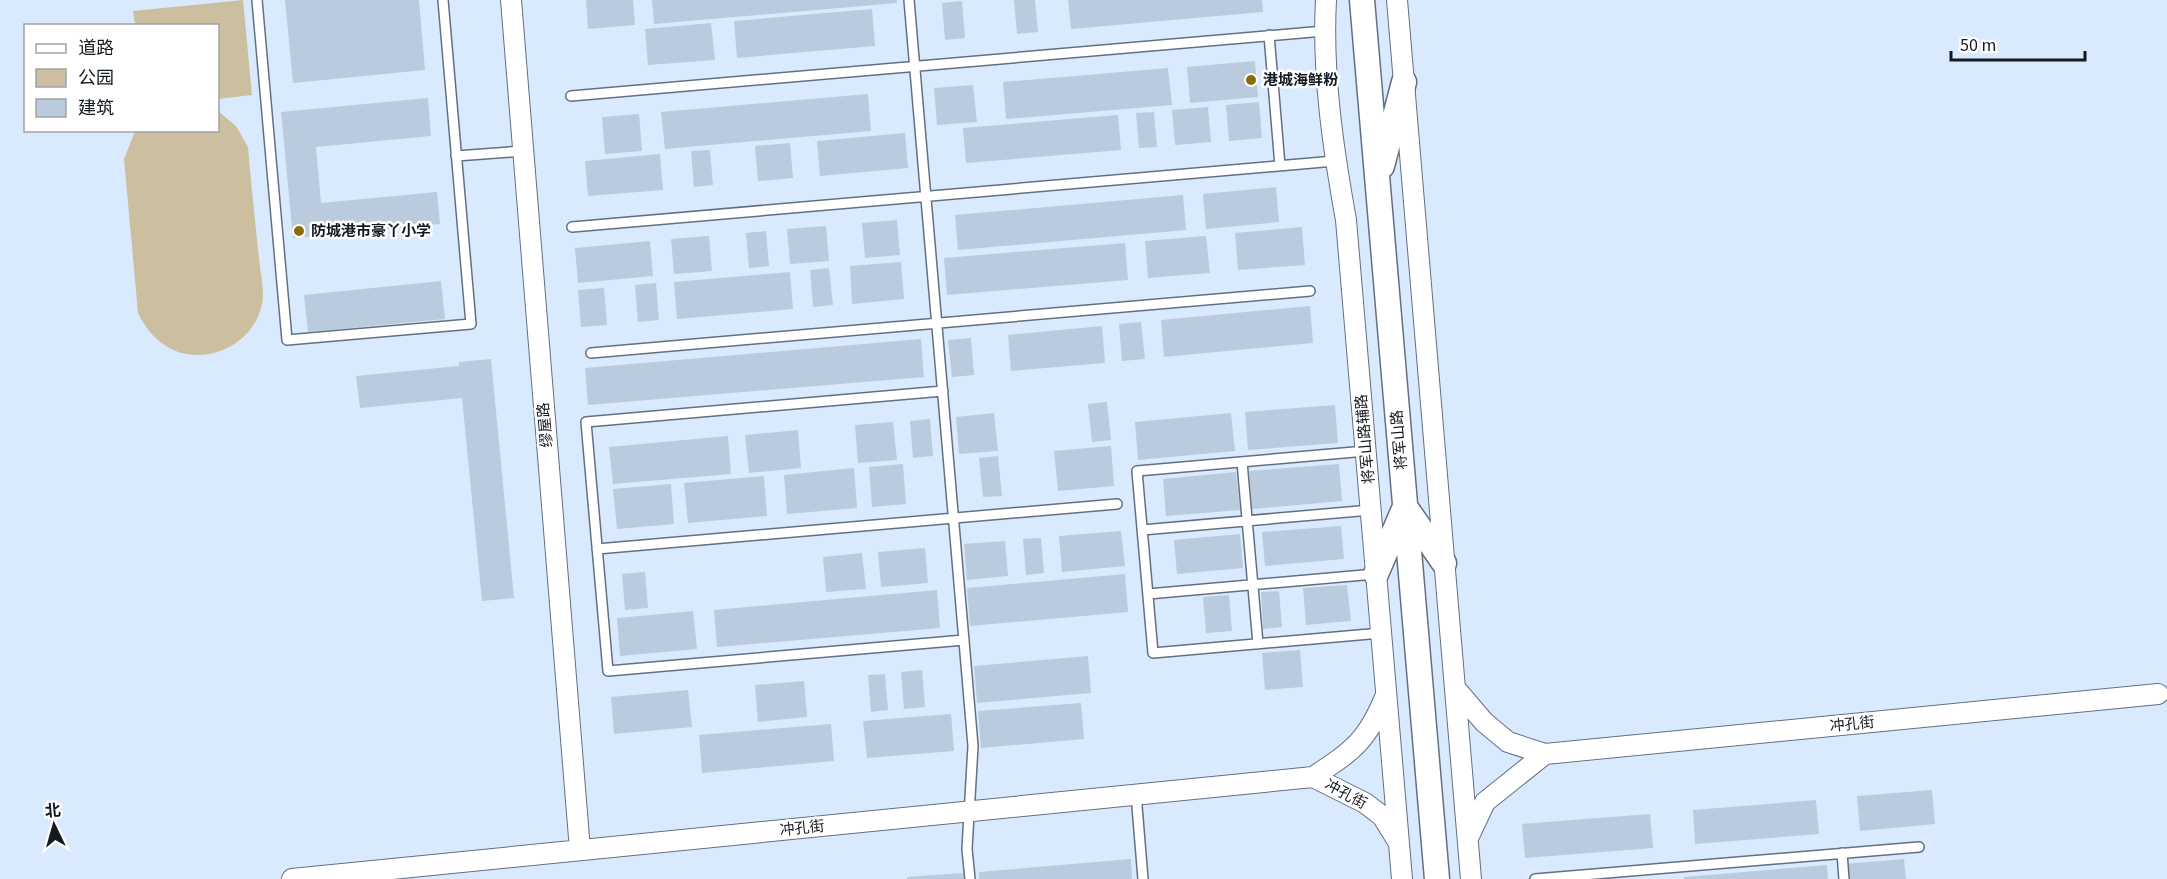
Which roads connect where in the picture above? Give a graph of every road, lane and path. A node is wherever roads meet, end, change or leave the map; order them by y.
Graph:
1 (257, 0) edge
2 (443, 0) edge
3 (511, 0) edge
4 (909, 0) edge
5 (1326, 0) edge
6 (1397, 0) edge
7 (1360, 7) edge
8 (1324, 31) junction
9 (1269, 36) junction
10 (915, 66) junction
11 (1404, 82) junction
12 (571, 96) dead end
13 (523, 151) junction
14 (456, 156) junction
15 (1335, 161) junction
16 (1280, 166) junction
17 (1377, 183) junction
18 (926, 196) junction
19 (572, 227) dead end
20 (1310, 291) dead end
21 (937, 323) junction
22 (591, 353) dead end
23 (943, 391) junction
24 (1366, 452) junction
25 (1242, 462) junction
26 (1117, 504) dead end
27 (1405, 507) junction
28 (1371, 510) junction
29 (954, 518) junction
30 (1247, 521) junction
31 (1142, 530) junction
32 (597, 549) junction
33 (1444, 563) junction
34 (1376, 574) junction
35 (1253, 585) junction
36 (1148, 594) junction
37 (1381, 633) junction
38 (964, 640) junction
39 (1258, 644) junction
40 (1455, 688) junction
41 (2158, 694) dead end
42 (1386, 695) junction
43 (1545, 754) junction
44 (1313, 777) junction
45 (1136, 794) junction
46 (969, 811) junction
47 (1468, 838) junction
48 (1399, 843) junction
49 (1919, 847) dead end
50 (580, 850) junction
51 (1842, 854) junction
52 (1663, 868) junction
53 (292, 879) edge
54 (970, 879) edge
55 (1143, 879) edge
56 (1402, 879) edge
57 (1437, 879) edge
58 (1471, 879) edge
59 (1536, 879) edge
60 (1664, 879) edge
61 (1844, 879) edge

1 - 14 lane
2 - 14 lane
3 - 13 street, 缪屋路
4 - 10 lane
5 - 8 street, 将军山路辅路
6 - 11 street
7 - 17 street, 将军山路
8 - 9 lane
8 - 15 street, 将军山路辅路
9 - 10 lane
9 - 16 lane
10 - 12 lane
10 - 18 lane
11 - 17 street
11 - 33 street
13 - 14 lane
13 - 50 street, 缪屋路
15 - 16 lane
15 - 24 street, 将军山路辅路
16 - 18 lane
17 - 27 street, 将军山路
18 - 19 lane
18 - 21 lane
20 - 21 lane
21 - 22 lane
21 - 23 lane
23 - 29 lane
23 - 32 lane
24 - 25 lane
24 - 28 street, 将军山路辅路
25 - 30 lane
25 - 31 lane
26 - 29 lane
27 - 33 street
27 - 34 street
27 - 57 street, 将军山路
28 - 30 lane
28 - 34 street, 将军山路辅路
29 - 32 lane
29 - 38 lane
30 - 31 lane
30 - 35 lane
31 - 36 lane
32 - 38 lane
33 - 40 street
34 - 35 lane
34 - 37 street, 将军山路辅路
35 - 36 lane
35 - 39 lane
36 - 39 lane
37 - 39 lane
37 - 42 street, 将军山路辅路
38 - 46 lane
40 - 43 street, 冲孔街
40 - 47 street
41 - 43 street, 冲孔街
42 - 44 street, 冲孔街
42 - 48 street, 将军山路辅路
43 - 47 street
44 - 45 street, 冲孔街
44 - 48 street, 冲孔街
45 - 46 street, 冲孔街
45 - 55 lane
46 - 50 street, 冲孔街
46 - 54 lane
47 - 58 street
48 - 56 street, 将军山路辅路
49 - 51 lane
50 - 53 street, 冲孔街
51 - 52 lane
51 - 61 lane
52 - 59 lane
52 - 60 lane

